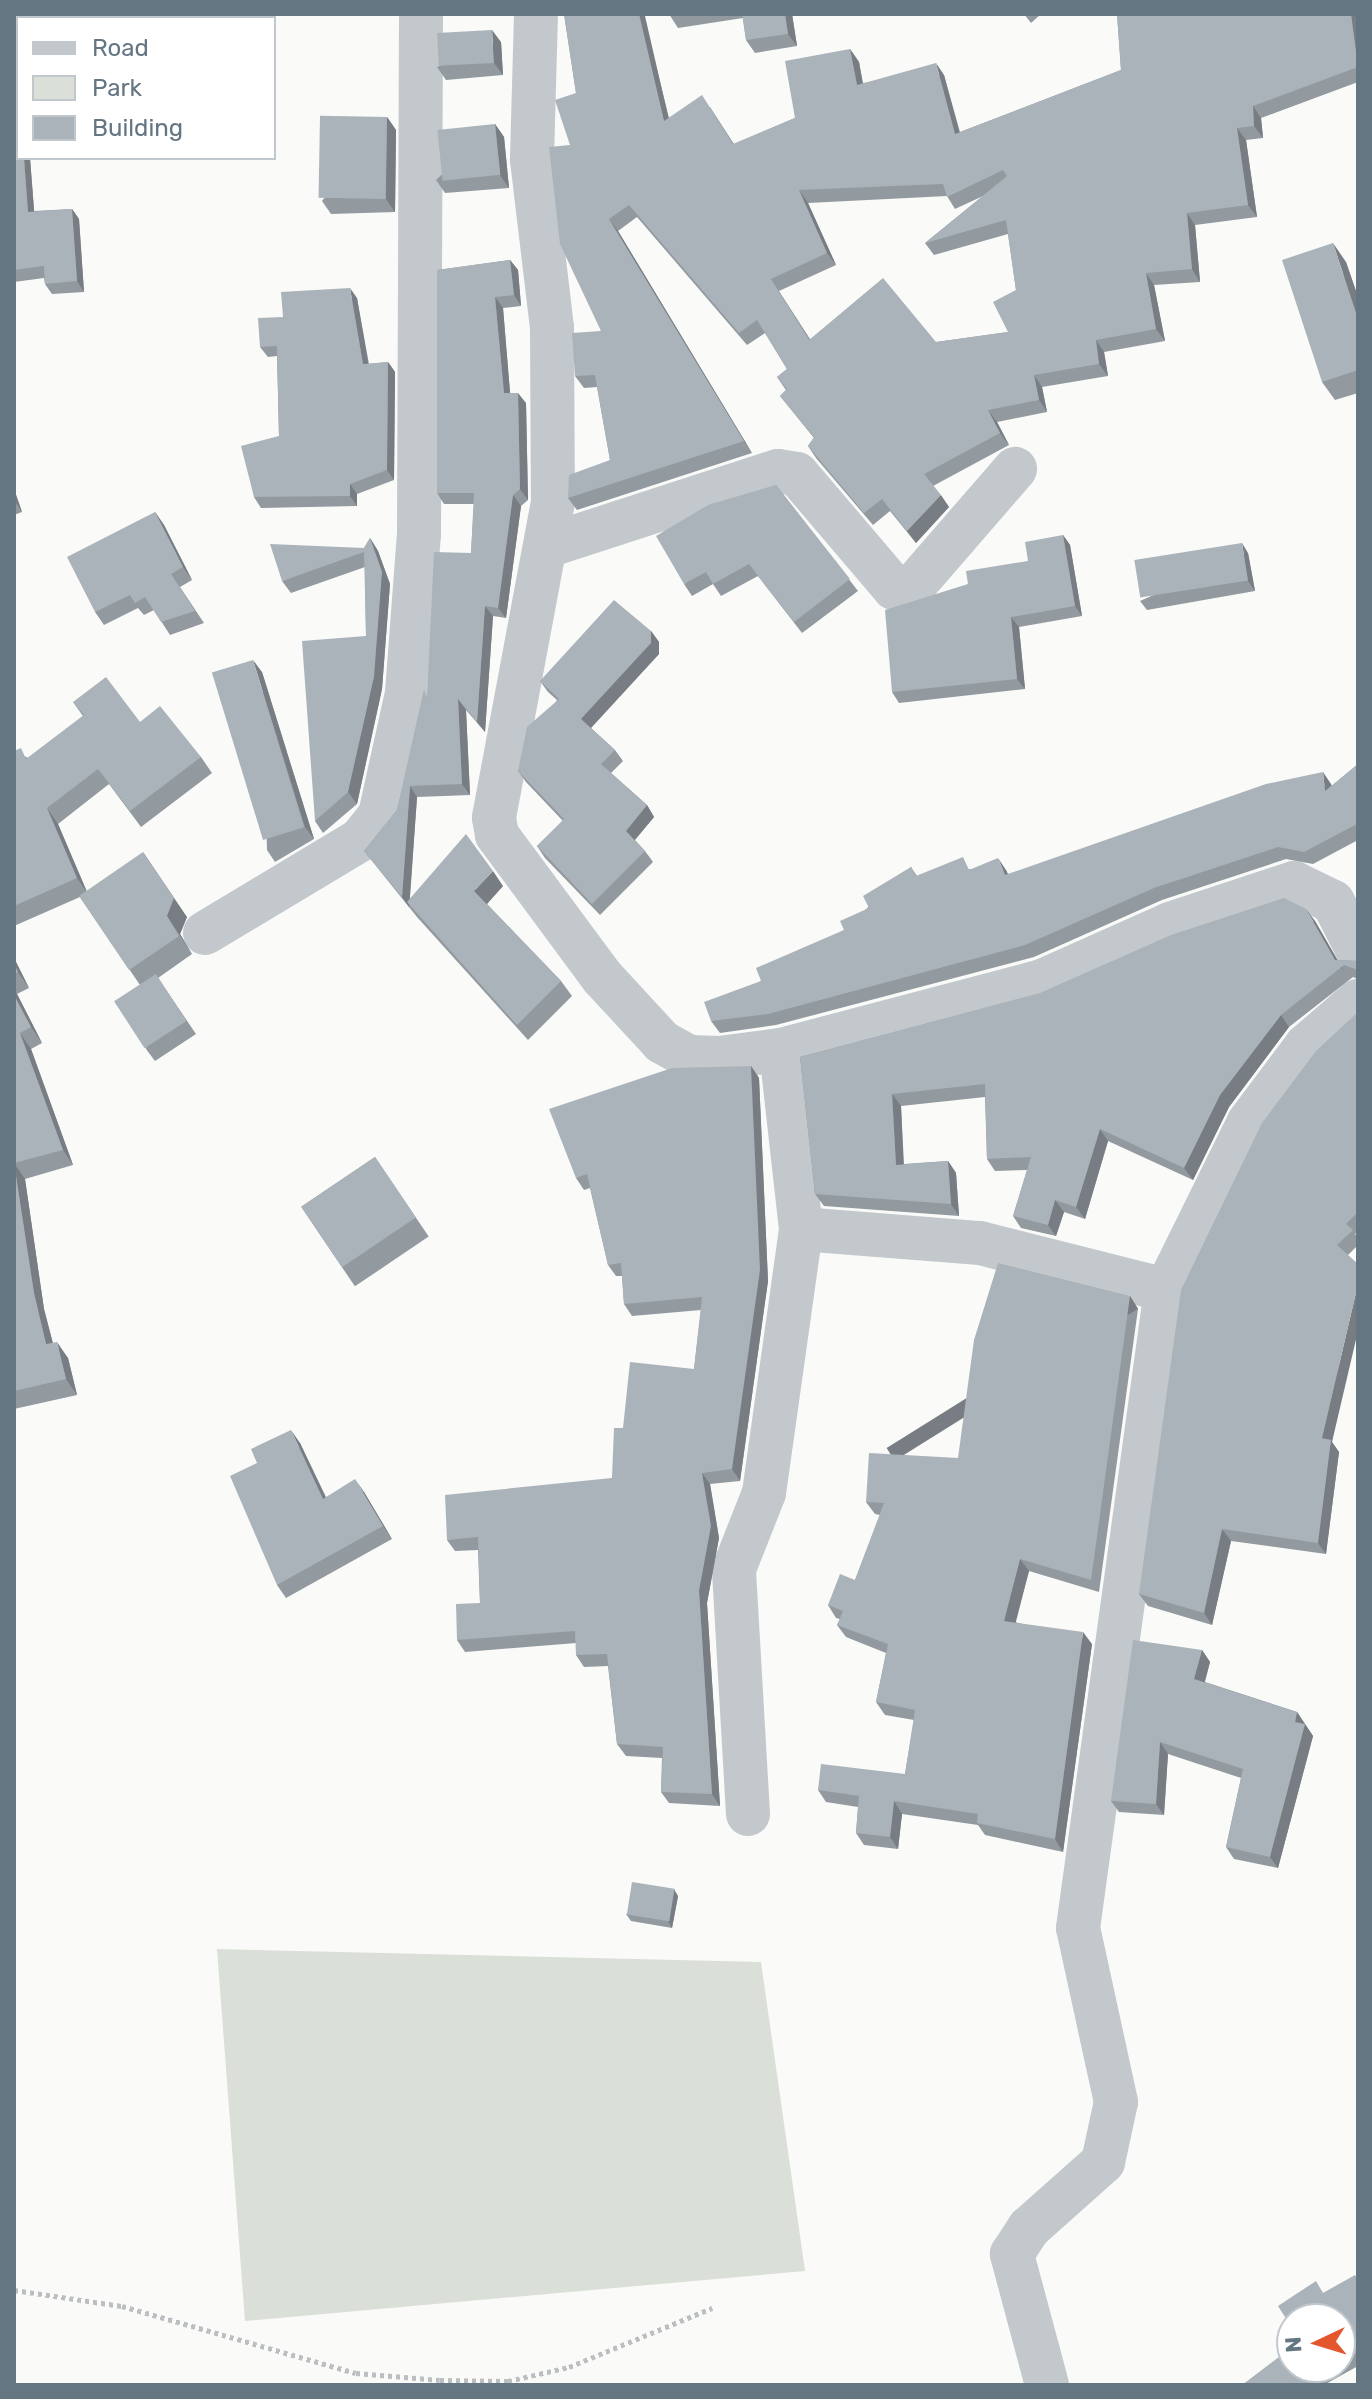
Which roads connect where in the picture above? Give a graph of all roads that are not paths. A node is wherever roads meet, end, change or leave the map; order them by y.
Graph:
1 (421, 14) edge
2 (536, 14) edge
3 (1015, 469) dead end
4 (547, 546) junction
5 (205, 933) dead end
6 (1358, 951) edge
7 (1358, 1001) edge
8 (781, 1050) junction
9 (801, 1229) junction
10 (1166, 1290) junction
11 (748, 1814) dead end
12 (1047, 2385) edge

1 - 5 street
2 - 4 street
3 - 4 street
4 - 8 street
6 - 8 street
7 - 10 street
8 - 9 street
9 - 10 street
9 - 11 street
10 - 12 street

